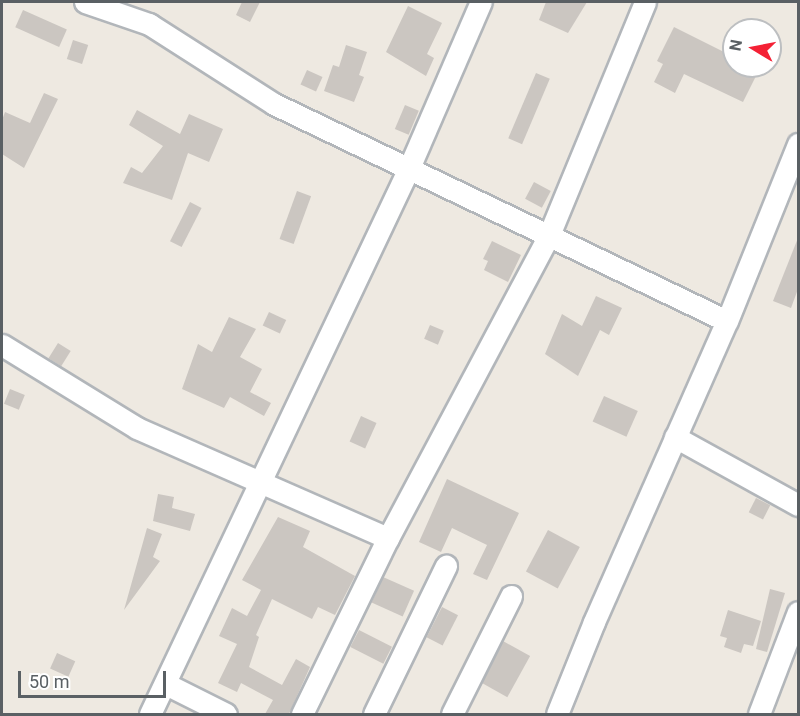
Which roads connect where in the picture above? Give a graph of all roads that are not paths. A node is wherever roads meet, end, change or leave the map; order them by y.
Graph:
1 (85, 2) edge
2 (481, 2) edge
3 (645, 2) edge
4 (798, 144) edge
5 (409, 168) junction
6 (549, 235) junction
7 (727, 321) junction
8 (2, 345) edge
9 (675, 437) junction
10 (262, 482) junction
11 (798, 505) edge
12 (388, 538) junction
13 (446, 566) dead end
14 (511, 596) dead end
15 (798, 612) edge
16 (165, 684) junction
17 (150, 714) edge
18 (226, 714) edge
19 (302, 714) edge
20 (374, 714) edge
21 (452, 714) edge
22 (557, 714) edge
23 (759, 714) edge

1 - 5 street
2 - 5 street
3 - 6 street
4 - 7 street
5 - 6 street
5 - 10 street
6 - 7 street
6 - 12 street
7 - 9 street
8 - 10 street
9 - 11 street
9 - 22 street
10 - 12 street
10 - 16 street
12 - 19 street
13 - 20 street
14 - 21 street
15 - 23 street
16 - 17 street
16 - 18 street

